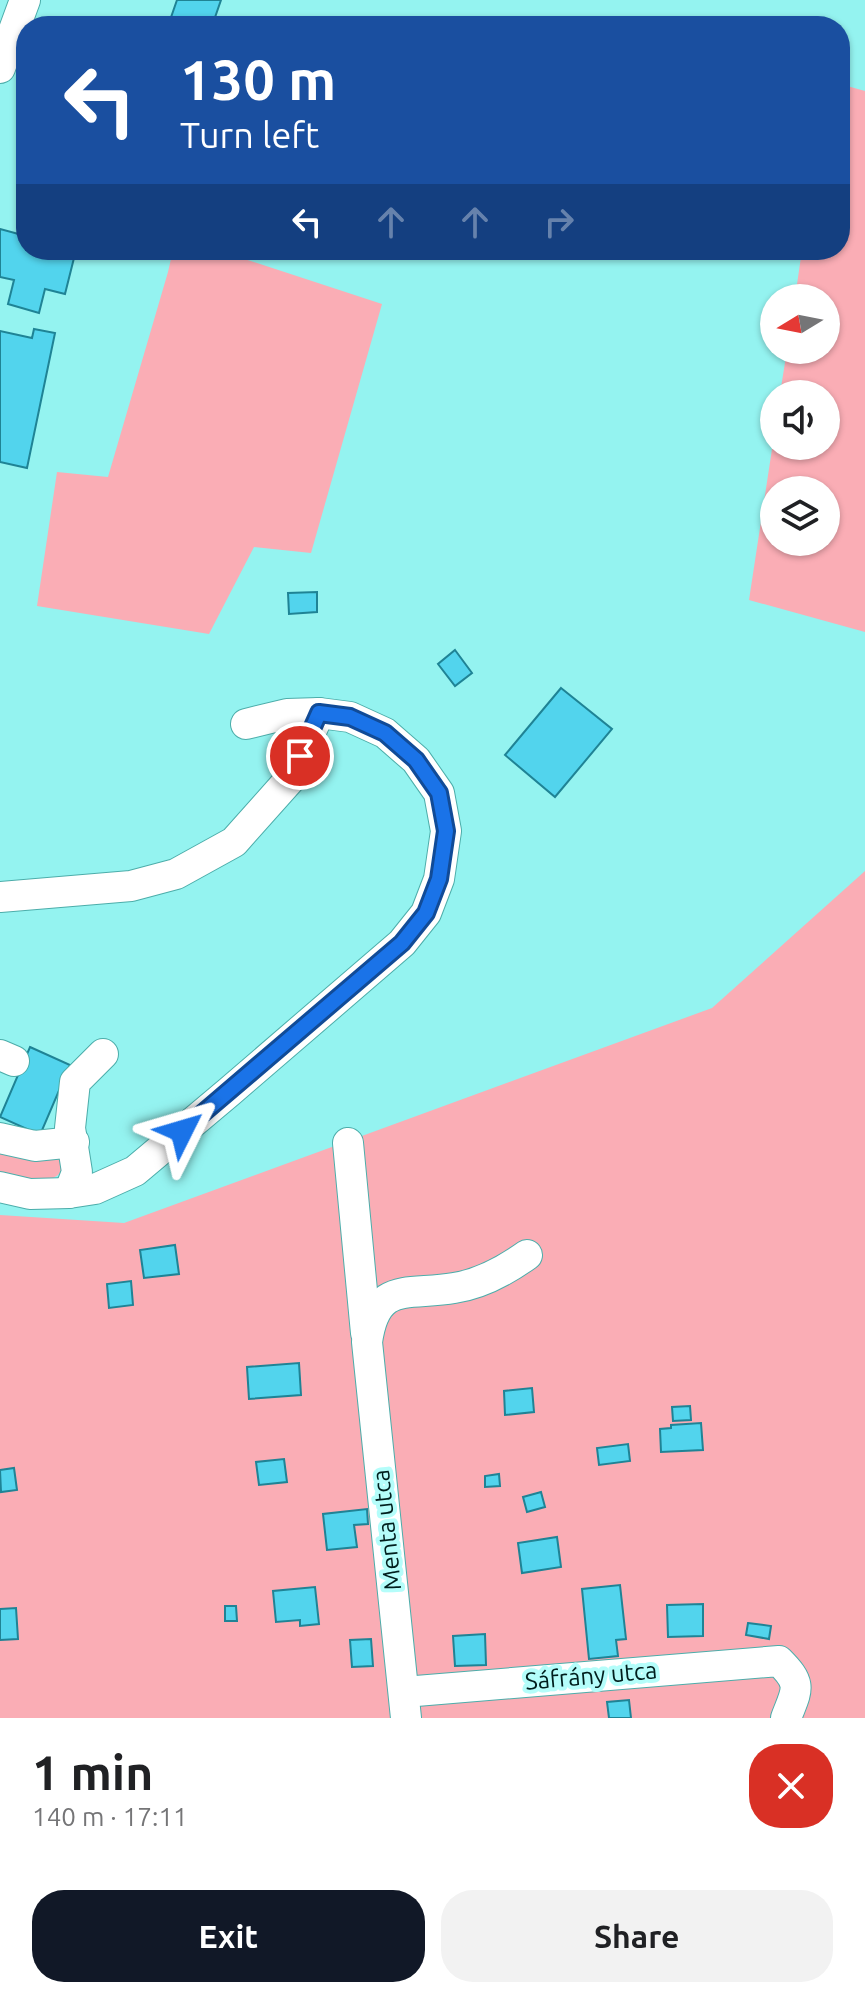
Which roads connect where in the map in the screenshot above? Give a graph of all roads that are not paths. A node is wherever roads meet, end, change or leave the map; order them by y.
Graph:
1 (16, 24) edge
2 (0, 68) edge
3 (319, 713) junction
4 (246, 724) dead end
5 (0, 897) edge
6 (103, 1054) dead end
7 (0, 1138) edge
8 (74, 1142) junction
9 (348, 1143) dead end
10 (0, 1187) edge
11 (69, 1193) junction
12 (527, 1255) dead end
13 (371, 1329) junction
14 (405, 1705) edge
15 (786, 1718) edge

1 - 2 street
3 - 4 street
3 - 5 street
3 - 11 street
6 - 8 street
7 - 8 street
8 - 11 street
9 - 13 street, Menta utca
10 - 11 street
12 - 13 street
13 - 14 street, Menta utca
14 - 15 street, Sáfrány utca

